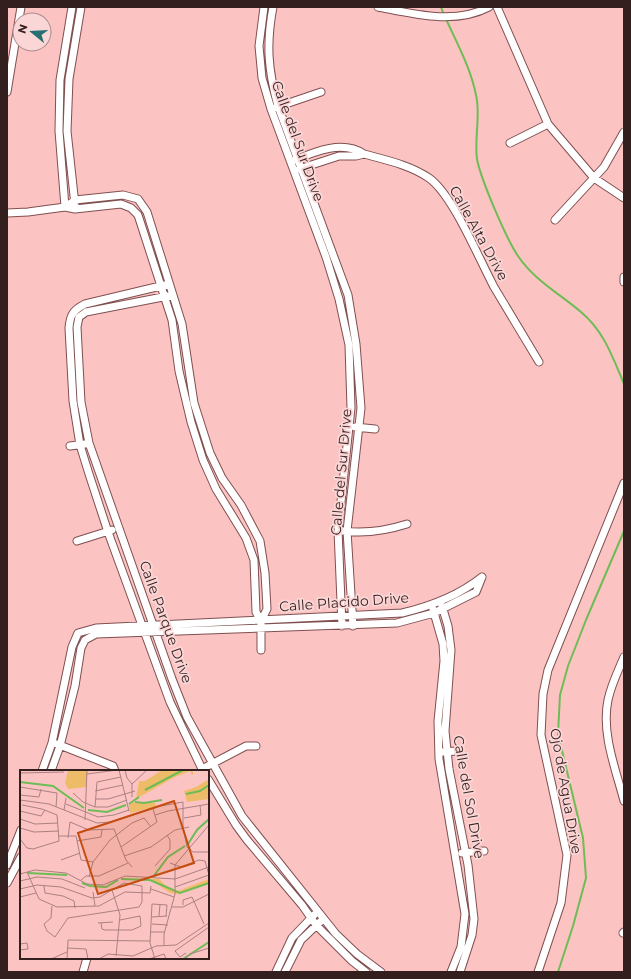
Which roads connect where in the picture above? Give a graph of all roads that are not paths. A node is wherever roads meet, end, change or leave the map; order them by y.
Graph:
1 (21, 7) edge
2 (264, 7) edge
3 (272, 7) edge
4 (378, 7) edge
5 (489, 7) edge
6 (497, 7) edge
7 (71, 9) edge
8 (80, 10) edge
9 (7, 92) edge
10 (321, 92) dead end
11 (278, 106) junction
12 (270, 109) junction
13 (60, 110) junction
14 (68, 110) junction
15 (548, 124) junction
16 (624, 132) edge
17 (510, 143) dead end
18 (344, 147) junction
19 (364, 154) junction
20 (344, 156) junction
21 (298, 159) junction
22 (291, 162) junction
23 (302, 168) junction
24 (294, 172) junction
25 (594, 178) junction
26 (624, 198) edge
27 (138, 199) junction
28 (75, 200) junction
29 (65, 206) junction
30 (131, 208) junction
31 (75, 209) junction
32 (7, 213) edge
33 (555, 220) dead end
34 (154, 235) junction
35 (145, 238) junction
36 (334, 254) junction
37 (326, 257) junction
38 (624, 277) edge
39 (624, 282) edge
40 (170, 284) junction
41 (161, 286) junction
42 (173, 295) junction
43 (164, 297) junction
44 (75, 315) junction
45 (356, 344) junction
46 (349, 345) junction
47 (539, 362) dead end
48 (190, 404) junction
49 (349, 426) junction
50 (359, 427) junction
51 (375, 429) dead end
52 (89, 444) junction
53 (80, 445) junction
54 (70, 446) dead end
55 (624, 483) edge
56 (242, 508) junction
57 (232, 514) junction
58 (407, 524) dead end
59 (118, 528) junction
60 (338, 530) junction
61 (347, 531) junction
62 (108, 532) junction
63 (77, 541) dead end
64 (140, 590) junction
65 (132, 593) junction
66 (440, 602) junction
67 (432, 606) junction
68 (443, 610) junction
69 (434, 614) junction
70 (341, 617) junction
71 (354, 617) junction
72 (261, 620) junction
73 (342, 626) junction
74 (353, 626) junction
75 (198, 627) junction
76 (144, 629) junction
77 (153, 629) junction
78 (261, 629) junction
79 (78, 633) junction
80 (85, 640) junction
81 (261, 650) dead end
82 (624, 656) edge
83 (445, 691) junction
84 (180, 699) junction
85 (170, 702) junction
86 (52, 743) junction
87 (60, 746) junction
88 (256, 746) dead end
89 (456, 751) dead end
90 (447, 752) junction
91 (438, 753) junction
92 (212, 763) junction
93 (42, 770) edge
94 (51, 770) edge
95 (114, 770) edge
96 (203, 770) edge
97 (209, 781) edge
98 (624, 801) edge
99 (20, 832) edge
100 (264, 844) junction
101 (255, 850) junction
102 (484, 851) dead end
103 (465, 852) junction
104 (456, 854) junction
105 (20, 859) edge
106 (7, 865) edge
107 (7, 883) edge
108 (317, 912) junction
109 (311, 917) junction
110 (323, 919) junction
111 (316, 925) junction
112 (357, 954) junction
113 (87, 959) edge
114 (352, 960) junction
115 (277, 969) edge
116 (286, 970) edge
117 (452, 970) edge
118 (460, 971) edge
119 (83, 972) edge
120 (366, 972) edge
121 (380, 972) edge
122 (538, 972) edge

1 - 9 street
2 - 12 street, Calle del Sur Drive
3 - 11 street, Calle del Sur Drive
4 - 5 street
6 - 15 street
7 - 8 street
7 - 13 street
8 - 14 street
10 - 11 street
11 - 12 street
11 - 21 street, Calle del Sur Drive
12 - 22 street, Calle del Sur Drive
13 - 14 street
13 - 29 street
14 - 28 street
15 - 17 street
15 - 25 street
16 - 25 street
18 - 19 street, Calle Alta Drive
18 - 20 street
18 - 21 street, Calle Alta Drive
19 - 20 street, Calle Alta Drive
19 - 47 street, Calle Alta Drive
20 - 23 street, Calle Alta Drive
21 - 22 street, Calle Alta Drive
21 - 23 street, Calle del Sur Drive
22 - 24 street, Calle del Sur Drive
23 - 24 street, Calle Alta Drive
23 - 36 street, Calle del Sur Drive
24 - 37 street, Calle del Sur Drive
25 - 26 street
25 - 33 street
27 - 28 street
27 - 30 street
27 - 34 street
28 - 29 street
28 - 31 street
29 - 31 street
29 - 32 street
30 - 31 street
30 - 35 street
34 - 35 street
34 - 40 street
35 - 41 street
36 - 37 street
36 - 45 street, Calle del Sur Drive
37 - 46 street, Calle del Sur Drive
38 - 39 street
40 - 41 street
40 - 42 street
41 - 43 street
41 - 44 street
42 - 43 street
42 - 48 street
43 - 44 street
43 - 48 street
44 - 52 street, Calle Parque Drive
44 - 53 street, Calle Parque Drive
45 - 46 street
45 - 50 street, Calle del Sur Drive
46 - 49 street, Calle del Sur Drive
48 - 56 street
48 - 57 street
49 - 50 street
49 - 60 street, Calle del Sur Drive
50 - 51 street
50 - 61 street, Calle del Sur Drive
52 - 53 street
52 - 59 street, Calle Parque Drive
53 - 54 street
53 - 62 street, Calle Parque Drive
55 - 122 street, Ojo de Agua Drive
56 - 57 street
56 - 72 street
57 - 72 street
58 - 61 street
59 - 62 street
59 - 64 street, Calle Parque Drive
60 - 61 street
60 - 70 street, Calle del Sur Drive
61 - 71 street, Calle del Sur Drive
62 - 63 street
62 - 65 street, Calle Parque Drive
64 - 65 street
64 - 77 street, Calle Parque Drive
65 - 76 street, Calle Parque Drive
66 - 67 street, Calle Placido Drive
66 - 68 street, Calle del Sol Drive
66 - 68 street, Calle Placido Drive
67 - 69 street, Calle del Sol Drive
67 - 71 street, Calle Placido Drive
68 - 69 street, Calle Placido Drive
68 - 83 street, Calle del Sol Drive
69 - 74 street, Calle Placido Drive
69 - 83 street, Calle del Sol Drive
70 - 71 street, Calle Placido Drive
70 - 72 street, Calle Placido Drive
70 - 73 street, Calle del Sur Drive
71 - 74 street, Calle del Sur Drive
72 - 75 street, Calle Placido Drive
72 - 78 street
73 - 74 street, Calle Placido Drive
73 - 78 street, Calle Placido Drive
75 - 77 street, Calle Placido Drive
75 - 78 street, Calle Placido Drive
76 - 77 street, Calle Placido Drive
76 - 79 street, Calle Placido Drive
76 - 80 street, Calle Placido Drive
76 - 85 street, Calle Parque Drive
77 - 84 street, Calle Parque Drive
78 - 81 street
79 - 80 street
79 - 86 street
80 - 87 street
82 - 98 street
83 - 90 street, Calle del Sol Drive
83 - 91 street, Calle del Sol Drive
84 - 85 street
84 - 92 street, Calle Parque Drive
85 - 96 street, Calle Parque Drive
86 - 87 street
86 - 93 street
87 - 94 street
87 - 95 street
88 - 92 street
89 - 90 street
90 - 91 street
90 - 103 street, Calle del Sol Drive
91 - 104 street, Calle del Sol Drive
92 - 96 street
92 - 100 street, Calle Parque Drive
97 - 101 street
99 - 106 street
100 - 101 street
100 - 108 street, Calle Parque Drive
101 - 109 street
102 - 103 street
103 - 104 street
103 - 118 street, Calle del Sol Drive
104 - 117 street, Calle del Sol Drive
105 - 107 street
108 - 109 street
108 - 110 street, Calle Parque Drive
109 - 111 street
109 - 115 street
110 - 111 street
110 - 112 street, Calle Parque Drive
111 - 114 street
111 - 116 street
112 - 114 street
112 - 121 street, Calle Parque Drive
113 - 119 street
114 - 120 street
115 - 116 street
117 - 118 street

